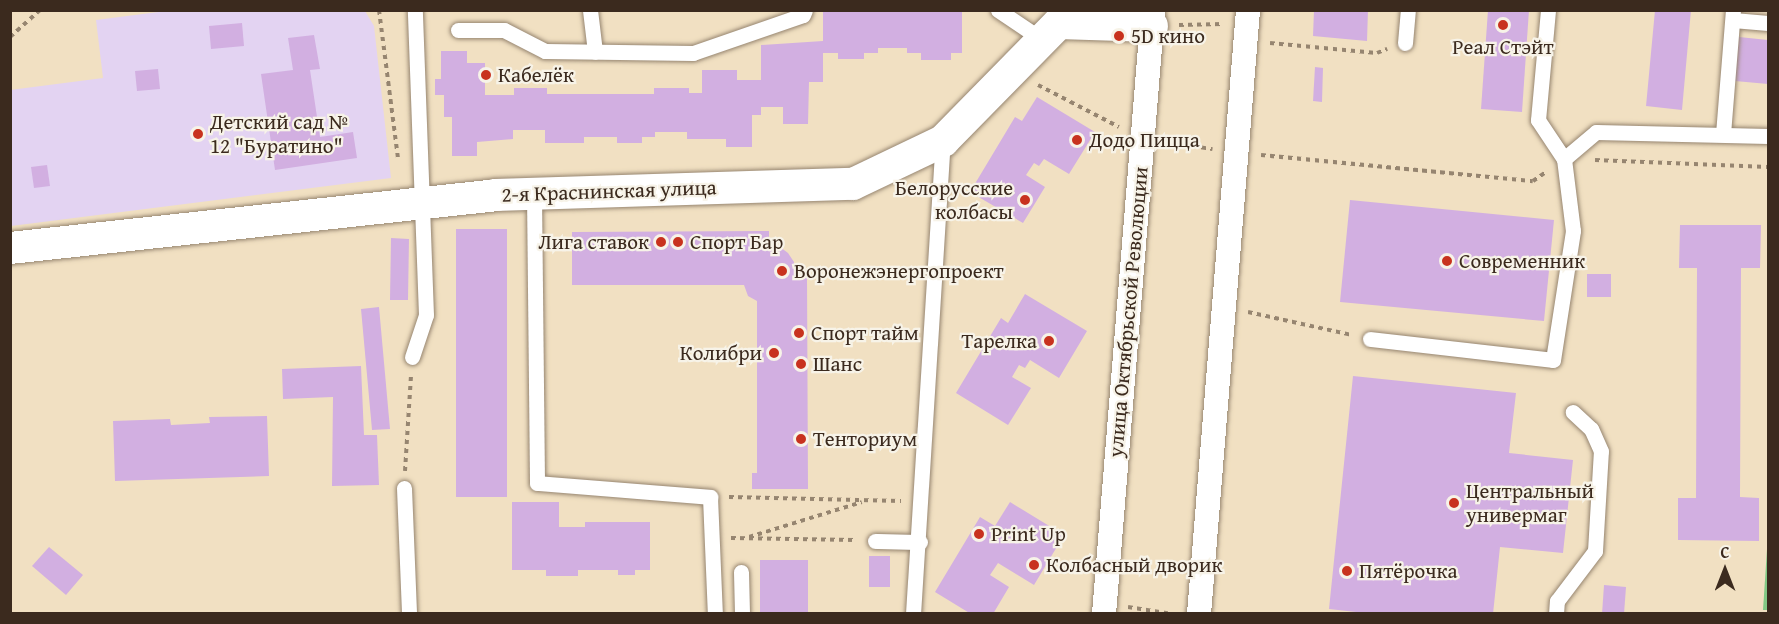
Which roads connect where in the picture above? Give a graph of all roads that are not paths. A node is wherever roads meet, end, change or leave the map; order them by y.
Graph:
1 (415, 10) edge
2 (590, 10) edge
3 (805, 10) edge
4 (998, 10) edge
5 (1408, 10) edge
6 (1548, 10) edge
7 (1733, 15) edge
8 (1152, 18) edge
9 (1768, 23) edge
10 (1053, 24) edge
11 (1246, 25) edge
12 (458, 30) dead end
13 (1405, 43) road end
14 (596, 52) junction
15 (1723, 134) junction
16 (1768, 136) edge
17 (943, 141) junction
18 (1564, 159) junction
19 (534, 194) junction
20 (413, 204) junction
21 (10, 248) edge
22 (1370, 339) road end
23 (412, 357) road end
24 (1573, 412) dead end
25 (404, 488) road end
26 (875, 541) road end
27 (920, 542) junction
28 (741, 572) dead end
29 (1104, 609) edge
30 (409, 614) edge
31 (716, 614) edge
32 (742, 614) edge
33 (913, 614) edge
34 (1199, 614) edge
35 (1556, 614) edge

1 - 20 lane
2 - 14 lane
3 - 14 lane
4 - 10 lane
5 - 13 lane
6 - 18 lane
7 - 9 lane
7 - 15 lane
8 - 10 street
8 - 29 street, улица Октябрьской Революции
10 - 17 street, 2-я Краснинская улица
11 - 34 street
12 - 14 lane
15 - 16 lane
15 - 18 lane
17 - 19 street, 2-я Краснинская улица
17 - 27 lane
18 - 22 lane
19 - 20 street, 2-я Краснинская улица
19 - 31 lane
20 - 21 street, 2-я Краснинская улица
20 - 23 lane
24 - 35 lane
25 - 30 lane
26 - 27 lane
27 - 33 lane
28 - 32 lane

